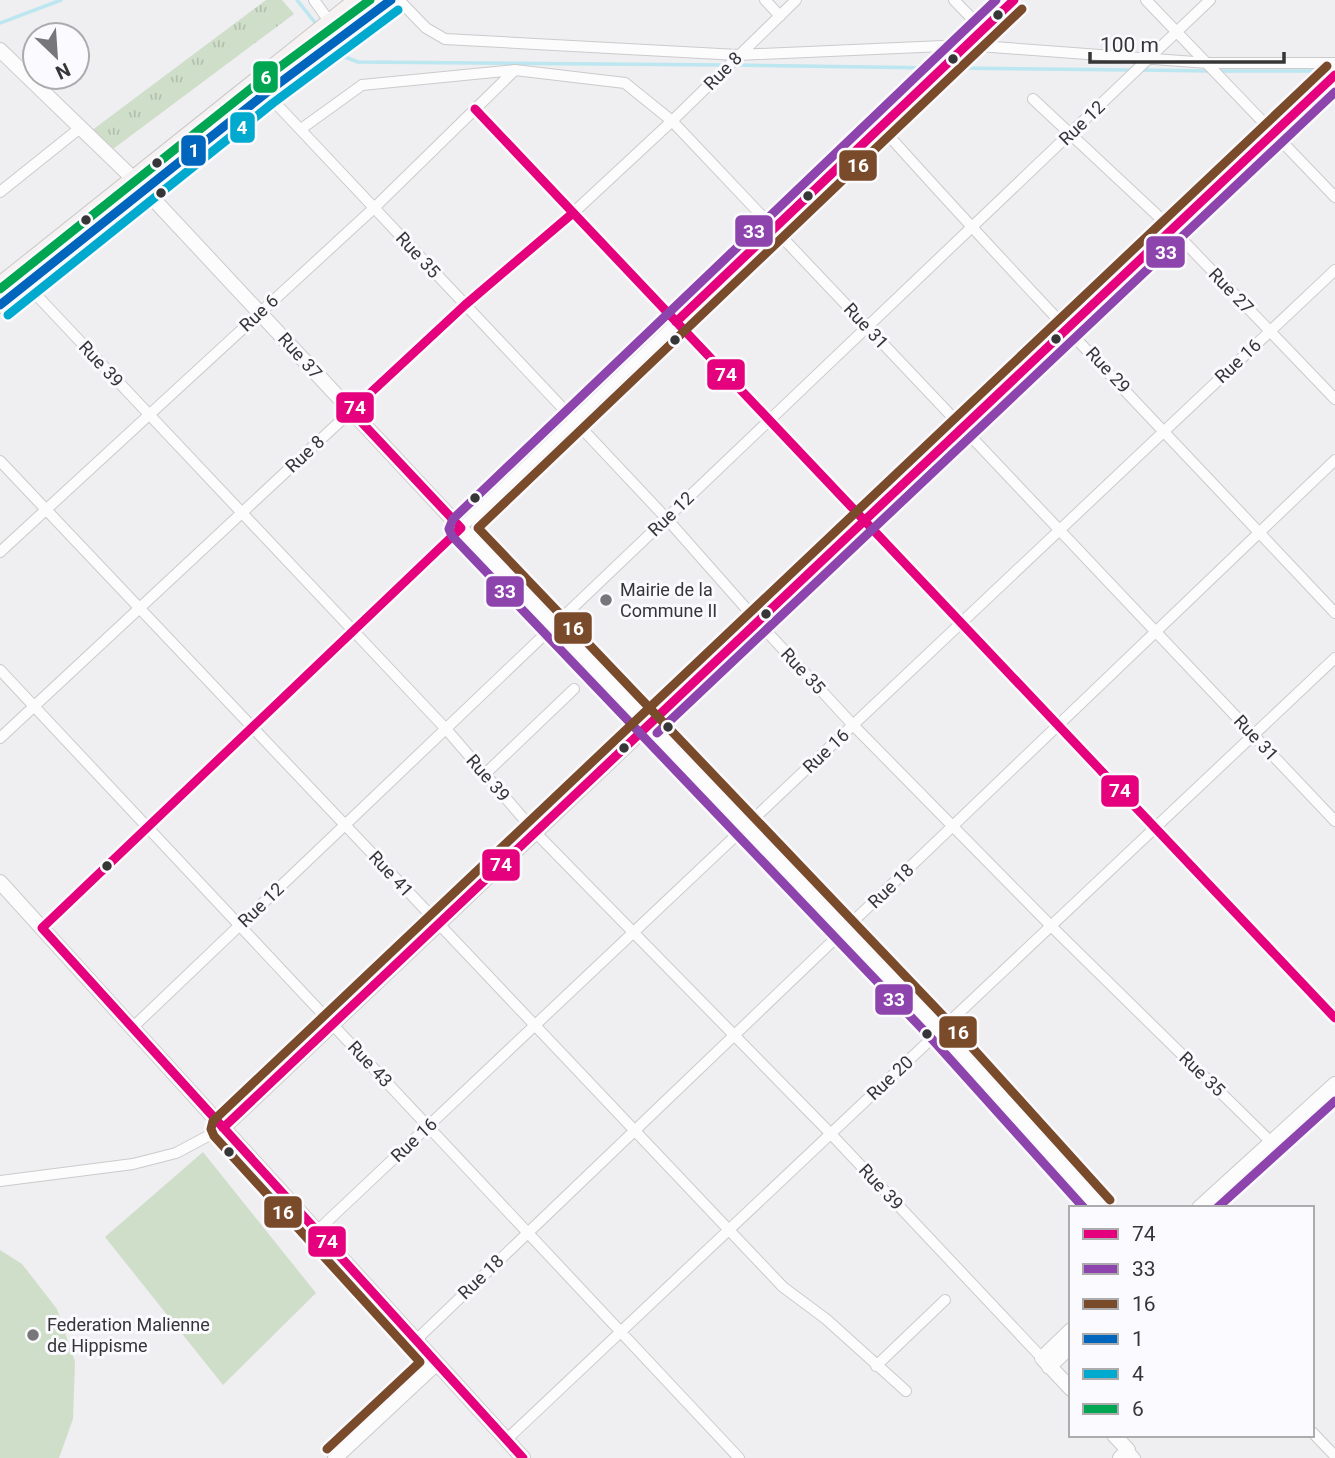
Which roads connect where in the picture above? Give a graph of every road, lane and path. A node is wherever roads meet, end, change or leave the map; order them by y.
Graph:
1 (314, 0) edge
2 (356, 0) edge
3 (391, 0) edge
4 (399, 0) edge
5 (765, 0) edge
6 (796, 0) edge
7 (954, 0) edge
8 (1014, 0) edge
9 (1146, 0) edge
10 (1210, 0) edge
11 (780, 16) junction
12 (327, 23) junction
13 (983, 30) junction
14 (1177, 32) junction
15 (966, 46) junction
16 (0, 50) edge
17 (738, 55) junction
18 (1148, 60) junction
19 (1208, 63) junction
20 (1335, 63) edge
21 (515, 70) junction
22 (1335, 75) edge
23 (266, 93) junction
24 (1033, 99) dead end
25 (475, 109) junction
26 (672, 121) junction
27 (881, 127) junction
28 (80, 128) junction
29 (301, 129) junction
30 (1274, 132) junction
31 (1070, 133) junction
32 (138, 183) junction
33 (0, 192) edge
34 (1335, 197) edge
35 (374, 208) junction
36 (573, 213) junction
37 (971, 228) junction
38 (774, 229) junction
39 (1172, 229) junction
40 (1335, 270) edge
41 (26, 284) junction
42 (0, 285) edge
43 (0, 305) edge
44 (465, 305) junction
45 (260, 312) junction
46 (676, 323) junction
47 (867, 327) junction
48 (1068, 328) junction
49 (1270, 331) junction
50 (1335, 400) edge
51 (351, 411) junction
52 (149, 415) junction
53 (574, 420) junction
54 (769, 421) junction
55 (963, 428) junction
56 (1164, 431) junction
57 (1335, 460) edge
58 (0, 461) edge
59 (46, 510) junction
60 (242, 512) junction
61 (667, 519) junction
62 (864, 521) junction
63 (461, 528) junction
64 (1059, 530) junction
65 (1260, 533) junction
66 (0, 552) edge
67 (139, 608) junction
68 (1335, 613) edge
69 (758, 622) junction
70 (961, 624) junction
71 (553, 627) junction
72 (354, 630) junction
73 (1156, 632) junction
74 (1335, 658) edge
75 (0, 670) edge
76 (574, 690) dead end
77 (34, 706) junction
78 (649, 724) junction
79 (853, 725) junction
80 (252, 727) junction
81 (1058, 727) junction
82 (446, 729) junction
83 (1253, 735) junction
84 (0, 738) edge
85 (485, 774) junction
86 (1335, 821) edge
87 (345, 825) junction
88 (147, 827) junction
89 (746, 827) junction
90 (952, 827) junction
91 (1154, 828) junction
92 (535, 832) junction
93 (0, 882) edge
94 (438, 924) junction
95 (240, 926) junction
96 (1051, 926) junction
97 (42, 928) junction
98 (845, 930) junction
99 (634, 933) junction
100 (1335, 1018) edge
101 (332, 1024) junction
102 (535, 1026) junction
103 (132, 1028) junction
104 (940, 1030) junction
105 (733, 1037) junction
106 (1335, 1084) edge
107 (1335, 1098) edge
108 (428, 1127) junction
109 (223, 1128) junction
110 (634, 1132) junction
111 (831, 1134) junction
112 (1270, 1140) junction
113 (0, 1181) edge
114 (1099, 1206) edge
115 (1201, 1206) edge
116 (1217, 1206) edge
117 (317, 1231) junction
118 (728, 1231) junction
119 (528, 1233) junction
120 (944, 1300) dead end
121 (621, 1332) junction
122 (1069, 1333) edge
123 (416, 1340) junction
124 (1069, 1347) edge
125 (437, 1363) junction
126 (1046, 1363) junction
127 (876, 1366) junction
128 (1069, 1387) edge
129 (906, 1391) dead end
130 (1314, 1434) edge
131 (1115, 1437) edge
132 (506, 1440) junction
133 (1128, 1455) edge
134 (1331, 1455) edge
135 (335, 1458) edge
136 (523, 1458) edge
137 (739, 1458) edge

1 - 12 street
2 - 12 main road
3 - 23 main road
4 - 17 street
5 - 11 street
6 - 11 street, Rue 8
7 - 13 street
8 - 13 street
9 - 14 street
10 - 14 street, Rue 12
11 - 17 street, Rue 8
12 - 32 main road
13 - 15 street
14 - 18 street, Rue 12
14 - 19 street
15 - 17 street
15 - 18 street
15 - 27 street
16 - 28 street, Rue 37
17 - 26 street, Rue 8
18 - 19 street
18 - 31 street, Rue 12
19 - 20 street
19 - 30 street
21 - 25 street, Rue 6
21 - 26 street, Rue 31
21 - 29 street, Rue 31
22 - 30 street
23 - 29 street, Rue 35
23 - 32 main road
24 - 31 street, Rue 27
25 - 35 street, Rue 6
25 - 36 street
26 - 36 street, Rue 8
26 - 38 street, Rue 31
27 - 37 street, Rue 29
27 - 38 street
28 - 32 street, Rue 37
28 - 33 street
29 - 35 street, Rue 35
30 - 34 street
30 - 39 street
31 - 37 street, Rue 12
31 - 39 street, Rue 27
32 - 41 main road
32 - 42 main road
32 - 45 street, Rue 37
35 - 44 street, Rue 35
35 - 45 street, Rue 6
36 - 44 street, Rue 8
36 - 46 street
37 - 47 street, Rue 12
37 - 48 street, Rue 29
38 - 46 street
38 - 47 street, Rue 31
39 - 48 street
39 - 49 street, Rue 27
40 - 49 street, Rue 16
41 - 43 main road
41 - 52 street, Rue 39
44 - 51 street, Rue 8
44 - 53 street, Rue 35
45 - 51 street, Rue 37
45 - 52 street, Rue 6
46 - 53 street
46 - 54 street
47 - 54 street, Rue 12
47 - 55 street, Rue 31
48 - 55 street
48 - 56 street, Rue 29
49 - 50 street, Rue 27
49 - 56 street, Rue 16
51 - 60 street, Rue 8
51 - 63 street, Rue 37
52 - 59 street, Rue 6
52 - 60 street, Rue 39
53 - 61 street, Rue 35
53 - 63 street
54 - 61 street, Rue 12
54 - 62 street
55 - 62 street
55 - 64 street, Rue 31
56 - 64 street, Rue 16
56 - 65 street, Rue 29
57 - 65 street, Rue 18
58 - 59 street, Rue 41
59 - 66 street, Rue 6
59 - 67 street, Rue 41
60 - 67 street, Rue 8
60 - 72 street, Rue 39
61 - 69 street, Rue 35
61 - 71 street, Rue 12
62 - 69 street
62 - 70 street
63 - 71 street, Rue 37
63 - 72 street
64 - 70 street, Rue 16
64 - 73 street, Rue 31
65 - 68 street, Rue 29
65 - 73 street, Rue 18
67 - 77 street, Rue 8
67 - 80 street, Rue 41
69 - 78 street
69 - 79 street, Rue 35
70 - 79 street, Rue 16
70 - 81 street
71 - 78 street, Rue 37
71 - 82 street, Rue 12
72 - 80 street
72 - 82 street, Rue 39
73 - 81 street, Rue 18
73 - 83 street, Rue 31
74 - 83 street, Rue 20
75 - 77 street, Rue 43
76 - 85 street
77 - 84 street, Rue 8
77 - 88 street, Rue 43
78 - 89 street, Rue 37
78 - 92 street
79 - 89 street, Rue 16
79 - 90 street, Rue 35
80 - 87 street, Rue 41
80 - 88 street
81 - 90 street, Rue 18
81 - 91 street
82 - 85 street, Rue 39
82 - 87 street, Rue 12
83 - 86 street, Rue 31
83 - 91 street, Rue 20
85 - 92 street, Rue 39
87 - 94 street, Rue 41
87 - 95 street, Rue 12
88 - 95 street, Rue 43
88 - 97 street
89 - 98 street, Rue 37
89 - 99 street, Rue 16
90 - 96 street, Rue 35
90 - 98 street, Rue 18
91 - 96 street, Rue 20
91 - 100 street
92 - 94 street
92 - 99 street, Rue 39
93 - 97 street
94 - 101 street
94 - 102 street, Rue 41
95 - 101 street, Rue 43
95 - 103 street, Rue 12
96 - 104 street, Rue 20
96 - 112 street, Rue 35
97 - 103 street
98 - 104 street, Rue 37
98 - 105 street, Rue 18
99 - 102 street, Rue 16
99 - 105 street, Rue 39
101 - 108 street, Rue 43
101 - 109 street
102 - 108 street, Rue 16
102 - 110 street, Rue 41
103 - 109 street
104 - 111 street, Rue 20
104 - 114 street, Rue 37
105 - 110 street, Rue 18
105 - 111 street, Rue 39
106 - 112 street
107 - 116 street
108 - 117 street, Rue 16
108 - 119 street, Rue 43
109 - 113 street
109 - 117 street
110 - 118 street, Rue 41
110 - 119 street, Rue 18
111 - 118 street, Rue 20
111 - 126 street, Rue 39
112 - 115 street
117 - 123 street
118 - 121 street, Rue 20
118 - 127 street, Rue 41
119 - 121 street, Rue 43
119 - 123 street, Rue 18
120 - 127 street
121 - 132 street, Rue 20
121 - 137 street, Rue 43
122 - 126 street
123 - 125 street
124 - 126 street
125 - 132 street
125 - 135 street
126 - 128 street
127 - 129 street, Rue 41
130 - 134 street
131 - 133 street
132 - 136 street

